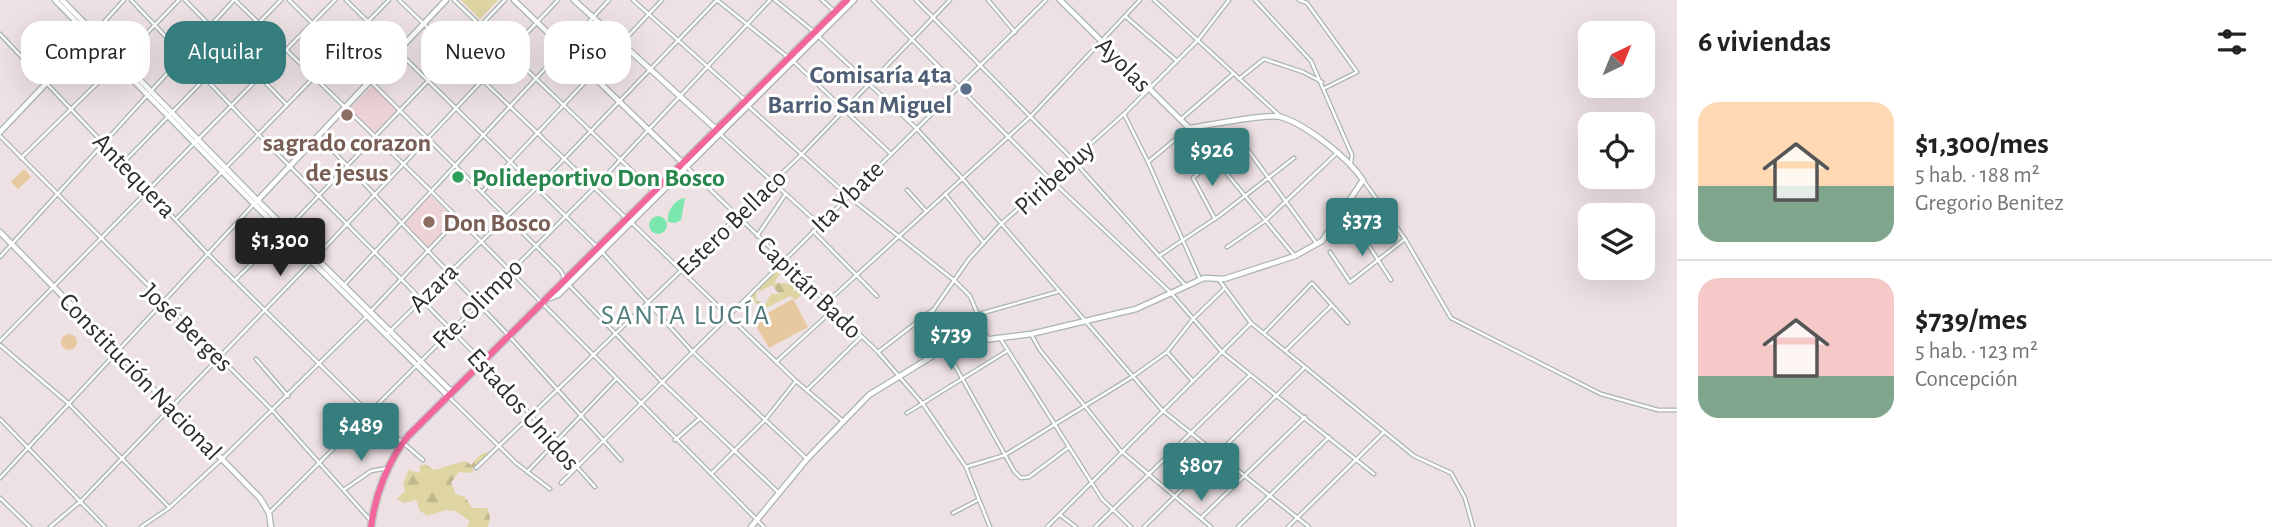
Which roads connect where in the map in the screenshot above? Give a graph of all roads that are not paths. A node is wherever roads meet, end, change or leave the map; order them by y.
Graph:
1 (55, 0) edge
2 (124, 0) edge
3 (131, 0) edge
4 (179, 0) edge
5 (185, 0) edge
6 (235, 0) edge
7 (281, 0) edge
8 (289, 0) edge
9 (335, 0) edge
10 (346, 0) edge
11 (389, 0) edge
12 (399, 0) edge
13 (446, 0) edge
14 (454, 0) edge
15 (505, 0) edge
16 (514, 0) edge
17 (558, 0) edge
18 (574, 0) edge
19 (610, 0) edge
20 (633, 0) edge
21 (662, 0) edge
22 (717, 0) edge
23 (773, 0) edge
24 (822, 0) edge
25 (847, 0) edge
26 (853, 0) edge
27 (873, 0) edge
28 (916, 0) edge
29 (950, 0) edge
30 (988, 0) edge
31 (1046, 0) edge
32 (1060, 0) edge
33 (1140, 0) edge
34 (1154, 0) edge
35 (1229, 0) edge
36 (1255, 0) edge
37 (1299, 0) edge
38 (66, 3) edge
39 (835, 12) junction
40 (649, 14) junction
41 (1125, 16) junction
42 (593, 18) junction
43 (933, 18) junction
44 (81, 21) edge
45 (105, 21) edge
46 (206, 21) edge
47 (216, 21) edge
48 (258, 21) edge
49 (262, 21) edge
50 (310, 21) edge
51 (314, 21) edge
52 (367, 21) edge
53 (369, 21) edge
54 (422, 21) edge
55 (426, 21) edge
56 (477, 21) edge
57 (485, 21) edge
58 (590, 21) edge
59 (596, 21) edge
60 (537, 22) junction
61 (155, 24) junction
62 (421, 26) edge
63 (748, 26) junction
64 (150, 29) edge
65 (544, 29) edge
66 (530, 30) edge
67 (1015, 32) junction
68 (631, 33) edge
69 (0, 34) edge
70 (164, 34) edge
71 (816, 34) junction
72 (300, 36) edge
73 (677, 40) junction
74 (912, 40) junction
75 (1198, 40) junction
76 (407, 41) edge
77 (1101, 41) junction
78 (288, 48) joint
79 (631, 52) edge
80 (21, 55) edge
81 (407, 59) edge
82 (791, 60) junction
83 (300, 61) edge
84 (1177, 61) junction
85 (982, 66) junction
86 (708, 68) junction
87 (544, 69) edge
88 (649, 69) junction
89 (421, 72) edge
90 (530, 72) edge
91 (1233, 74) junction
92 (164, 77) edge
93 (536, 78) junction
94 (1239, 79) junction
95 (868, 82) junction
96 (1322, 82) junction
97 (46, 84) edge
98 (50, 84) edge
99 (98, 84) edge
100 (140, 84) edge
101 (202, 84) edge
102 (212, 84) edge
103 (253, 84) edge
104 (267, 84) edge
105 (307, 84) edge
106 (322, 84) edge
107 (367, 84) edge
108 (375, 84) edge
109 (423, 84) edge
110 (433, 84) edge
111 (478, 84) edge
112 (486, 84) edge
113 (583, 84) edge
114 (600, 84) edge
115 (960, 88) junction
116 (1325, 88) junction
117 (1149, 89) junction
118 (149, 93) junction
119 (680, 97) junction
120 (618, 102) junction
121 (746, 103) junction
122 (287, 105) junction
123 (564, 105) junction
124 (232, 106) junction
125 (345, 106) junction
126 (510, 107) junction
127 (400, 108) junction
128 (456, 108) junction
129 (844, 108) junction
130 (74, 109) junction
131 (1124, 114) junction
132 (171, 115) junction
133 (1031, 116) junction
134 (1280, 116) junction
135 (1180, 120) junction
136 (916, 128) junction
137 (1189, 128) junction
138 (591, 131) junction
139 (648, 131) junction
140 (717, 131) junction
141 (0, 134) edge
142 (258, 134) junction
143 (537, 134) junction
144 (318, 135) junction
145 (375, 135) junction
146 (483, 135) junction
147 (1008, 135) junction
148 (429, 137) junction
149 (197, 142) junction
150 (103, 144) junction
151 (1248, 150) dead end
152 (1338, 152) junction
153 (890, 153) junction
154 (801, 155) junction
155 (21, 158) junction
156 (1294, 158) dead end
157 (621, 159) junction
158 (1215, 159) junction
159 (564, 160) junction
160 (1073, 160) junction
161 (1148, 162) junction
162 (456, 163) junction
163 (510, 163) junction
164 (1351, 163) junction
165 (122, 164) junction
166 (404, 164) junction
167 (684, 164) junction
168 (290, 165) junction
169 (346, 165) junction
170 (224, 169) junction
171 (962, 178) junction
172 (1269, 178) junction
173 (1049, 179) junction
174 (1363, 180) junction
175 (771, 182) junction
176 (536, 188) junction
177 (594, 188) junction
178 (430, 190) junction
179 (907, 190) dead end
180 (149, 191) junction
181 (483, 191) junction
182 (653, 191) junction
183 (945, 194) junction
184 (57, 195) junction
185 (319, 195) junction
186 (374, 195) junction
187 (785, 195) junction
188 (848, 196) junction
189 (1245, 196) junction
190 (256, 202) junction
191 (1286, 202) junction
192 (926, 211) junction
193 (507, 215) junction
194 (566, 216) junction
195 (736, 216) junction
196 (176, 219) junction
197 (458, 219) junction
198 (628, 219) junction
199 (1215, 219) junction
200 (1265, 221) junction
201 (348, 223) junction
202 (400, 223) junction
203 (1354, 223) dead end
204 (1001, 224) junction
205 (820, 225) junction
206 (285, 231) junction
207 (813, 231) junction
208 (0, 232) edge
209 (757, 236) junction
210 (898, 237) junction
211 (101, 239) junction
212 (1405, 239) junction
213 (1182, 240) junction
214 (479, 241) junction
215 (984, 243) junction
216 (12, 244) junction
217 (536, 245) junction
218 (1318, 245) junction
219 (1227, 247) dead end
220 (599, 249) junction
221 (374, 251) junction
222 (427, 251) junction
223 (1330, 251) dead end
224 (207, 253) junction
225 (1159, 256) junction
226 (1295, 256) junction
227 (0, 257) edge
228 (314, 259) junction
229 (1377, 260) junction
230 (782, 261) junction
231 (510, 271) junction
232 (681, 271) junction
233 (448, 272) junction
234 (857, 275) junction
235 (401, 279) junction
236 (1200, 279) junction
237 (1219, 279) junction
238 (1391, 280) dead end
239 (234, 281) junction
240 (955, 281) junction
241 (566, 282) junction
242 (344, 285) junction
243 (1186, 286) junction
244 (54, 287) junction
245 (1224, 289) junction
246 (1058, 292) junction
247 (1171, 293) junction
248 (877, 296) dead end
249 (421, 299) junction
250 (544, 301) junction
251 (161, 302) junction
252 (477, 303) junction
253 (647, 303) junction
254 (826, 303) junction
255 (1332, 304) junction
256 (934, 309) junction
257 (833, 310) junction
258 (265, 311) junction
259 (369, 314) junction
260 (979, 314) junction
261 (727, 315) junction
262 (923, 316) junction
263 (1193, 319) junction
264 (930, 321) junction
265 (1083, 321) junction
266 (1251, 323) junction
267 (1348, 323) dead end
268 (450, 329) junction
269 (388, 333) junction
270 (1264, 333) junction
271 (1031, 334) junction
272 (615, 335) junction
273 (510, 337) junction
274 (861, 337) junction
275 (1000, 337) junction
276 (988, 339) junction
277 (0, 343) edge
278 (944, 349) junction
279 (116, 351) junction
280 (692, 351) junction
281 (1007, 351) junction
282 (1221, 351) junction
283 (1285, 351) junction
284 (878, 352) junction
285 (1167, 352) junction
286 (594, 357) junction
287 (220, 358) junction
288 (256, 359) dead end
289 (483, 362) junction
290 (776, 362) junction
291 (418, 363) junction
292 (319, 365) junction
293 (1305, 367) junction
294 (1250, 374) junction
295 (898, 376) junction
296 (1132, 377) junction
297 (616, 379) junction
298 (961, 379) junction
299 (1192, 380) junction
300 (661, 381) junction
301 (796, 381) junction
302 (807, 390) junction
303 (560, 391) junction
304 (451, 394) junction
305 (288, 396) junction
306 (1277, 396) junction
307 (68, 403) junction
308 (639, 404) junction
309 (923, 404) junction
310 (171, 405) junction
311 (1086, 407) junction
312 (1162, 410) junction
313 (1677, 410) edge
314 (273, 411) junction
315 (369, 413) junction
316 (908, 413) dead end
317 (583, 416) junction
318 (532, 417) junction
319 (1305, 417) junction
320 (699, 418) junction
321 (765, 419) junction
322 (1, 422) edge
323 (845, 422) junction
324 (1055, 426) junction
325 (1190, 432) junction
326 (1384, 432) junction
327 (1329, 437) junction
328 (603, 439) junction
329 (675, 440) junction
330 (403, 443) junction
331 (556, 444) junction
332 (498, 446) junction
333 (27, 447) junction
334 (1069, 447) junction
335 (1121, 450) junction
336 (734, 451) junction
337 (1005, 455) junction
338 (1219, 455) junction
339 (807, 458) junction
340 (122, 459) junction
341 (222, 459) junction
342 (423, 460) dead end
343 (621, 460) dead end
344 (1356, 460) junction
345 (320, 461) junction
346 (576, 466) junction
347 (966, 467) junction
348 (388, 468) junction
349 (476, 468) dead end
350 (527, 472) junction
351 (1149, 474) junction
352 (1374, 474) dead end
353 (710, 475) junction
354 (1245, 476) junction
355 (0, 478) edge
356 (561, 483) dead end
357 (1091, 483) junction
358 (595, 487) dead end
359 (345, 489) junction
360 (550, 489) dead end
361 (778, 492) junction
362 (1270, 496) junction
363 (1176, 497) junction
364 (0, 498) edge
365 (978, 499) junction
366 (82, 500) junction
367 (169, 508) junction
368 (1112, 510) junction
369 (269, 513) junction
370 (953, 513) dead end
371 (1060, 515) junction
372 (1201, 518) junction
373 (1298, 518) junction
374 (756, 520) junction
375 (371, 524) edge
376 (30, 527) edge
377 (50, 527) edge
378 (105, 527) edge
379 (141, 527) edge
380 (271, 527) edge
381 (751, 527) edge
382 (764, 527) edge
383 (990, 527) edge
384 (1047, 527) edge
385 (1076, 527) edge
386 (1095, 527) edge
387 (1131, 527) edge
388 (1144, 527) edge
389 (1212, 527) edge
390 (1238, 527) edge
391 (1288, 527) edge
392 (1309, 527) edge
393 (1473, 527) edge

1 - 38 main road
2 - 45 street
3 - 61 street, Estados Unidos
4 - 61 street
5 - 46 street
6 - 47 street
6 - 48 street
7 - 49 street
8 - 50 street
9 - 51 street
10 - 52 street
11 - 53 street
12 - 54 street
13 - 55 main road
14 - 56 street
15 - 57 street
16 - 60 main road
17 - 60 street
18 - 42 main road
19 - 42 street
20 - 40 street
21 - 40 street
22 - 63 street
22 - 73 street, Azara
23 - 63 street, Fte. Olimpo
23 - 71 street
24 - 39 street
25 - 39 highway
26 - 71 main road
27 - 74 street
28 - 43 street
29 - 43 street, Estero Bellaco
30 - 67 street
31 - 67 street, Ita Ybate
32 - 77 main road, Ayolas
33 - 41 street
34 - 75 street
35 - 75 street, Piribebuy
36 - 96 street
37 - 116 street
38 - 44 main road
39 - 71 highway
40 - 68 street
40 - 73 street
41 - 77 street
41 - 84 street
42 - 58 street
42 - 59 main road
43 - 74 street, Estero Bellaco
43 - 85 street
60 - 65 main road
60 - 66 street
61 - 64 street
61 - 70 street, Estados Unidos
62 - 76 main road
63 - 82 street
63 - 86 street, Fte. Olimpo
67 - 85 street, Ita Ybate
69 - 80 street, Antequera
71 - 82 highway
71 - 95 street
72 - 78 street
73 - 86 street
73 - 88 street, Azara
74 - 95 street, Estero Bellaco
74 - 115 street
75 - 84 street, Piribebuy
75 - 91 street
77 - 117 main road, Ayolas
77 - 133 street
78 - 83 street
79 - 88 main road
81 - 89 street
82 - 121 highway
82 - 129 street
84 - 117 street, Piribebuy
85 - 115 street, Ita Ybate
85 - 133 street
86 - 119 street, Fte. Olimpo
86 - 121 street
87 - 93 street
88 - 119 main road
88 - 120 street, Azara
90 - 93 street
91 - 94 street
91 - 135 street
92 - 118 street
93 - 123 street
93 - 126 street
94 - 96 street
94 - 134 street
95 - 129 street, Estero Bellaco
95 - 136 street
96 - 116 street
97 - 141 main road
98 - 130 street, Antequera
99 - 130 street
100 - 118 main road
101 - 132 street
102 - 124 street, Estados Unidos
103 - 124 street
104 - 122 street
105 - 122 street
106 - 125 street
107 - 125 main road
108 - 127 street
109 - 127 street
110 - 128 street
111 - 128 street
112 - 126 street
113 - 123 street
114 - 120 main road
115 - 136 street, Ita Ybate
115 - 147 street
116 - 164 street
117 - 131 street, Piribebuy
117 - 135 main road, Ayolas
118 - 132 main road
118 - 150 street
119 - 139 street, Fte. Olimpo
119 - 140 main road
120 - 138 street, Azara
120 - 139 main road
121 - 140 highway
121 - 154 street
122 - 142 street
123 - 138 street
123 - 143 street
124 - 142 street, Estados Unidos
124 - 149 street
125 - 144 main road
125 - 145 street
126 - 143 street
126 - 146 street
127 - 145 street
127 - 148 street
128 - 146 street
128 - 148 street
129 - 153 street
129 - 154 street, Estero Bellaco
130 - 150 street, Antequera
130 - 155 street
131 - 160 street, Piribebuy
131 - 161 street
132 - 149 main road
132 - 165 street
133 - 147 street
133 - 160 street
134 - 137 main road
134 - 152 main road
135 - 137 main road, Ayolas
136 - 153 street, Ita Ybate
136 - 171 street
137 - 158 street, Ayolas
137 - 161 street
138 - 157 street
138 - 159 street, Azara
139 - 157 street, Fte. Olimpo
139 - 167 main road
140 - 167 highway
140 - 175 street
141 - 155 street, José Berges
142 - 168 street, Estados Unidos
142 - 170 street
143 - 159 street
143 - 163 street
144 - 168 main road
144 - 169 street
145 - 166 street
145 - 169 street
146 - 162 street
146 - 163 street
147 - 171 street
147 - 173 street
148 - 162 street
148 - 166 street
149 - 170 main road
149 - 180 street
150 - 165 street, Antequera
150 - 184 street
151 - 172 street
152 - 164 main road
152 - 191 street
153 - 188 street, Ita Ybate
154 - 175 street, Estero Bellaco
154 - 188 street
155 - 184 street, José Berges
156 - 172 street
157 - 177 street, Fte. Olimpo
157 - 182 street
158 - 189 street, Ayolas
158 - 199 street
159 - 176 street, Azara
159 - 177 street
160 - 173 street, Piribebuy
160 - 225 street
161 - 213 street
162 - 178 street
162 - 181 street
163 - 176 street
163 - 181 street
164 - 174 main road
165 - 180 street, Antequera
166 - 178 street
166 - 186 street
167 - 182 highway
167 - 195 street, Capitán Bado
167 - 198 main road
168 - 185 street, Estados Unidos
168 - 190 main road
169 - 185 street
169 - 186 street
170 - 190 main road
170 - 196 street
171 - 183 street
171 - 204 street
172 - 189 street
172 - 191 street
173 - 204 street, Piribebuy
173 - 247 street
174 - 212 street
174 - 218 main road
175 - 187 street
175 - 195 street, Estero Bellaco
176 - 193 street, Azara
176 - 194 street
177 - 194 street, Fte. Olimpo
177 - 198 street
178 - 197 street
178 - 202 street
179 - 192 street
180 - 196 street, Antequera
180 - 211 street
181 - 193 street
182 - 198 highway
183 - 192 street
183 - 215 street
184 - 211 street, José Berges
184 - 216 street
185 - 201 street, Estados Unidos
185 - 206 street
186 - 201 street
186 - 202 street
187 - 205 street
187 - 209 street
188 - 205 street, Ita Ybate
188 - 210 street
189 - 199 street
189 - 200 street, Ayolas
190 - 206 main road
190 - 224 street
191 - 200 street
191 - 218 street
192 - 210 street
193 - 214 street, Azara
193 - 217 street
194 - 217 street, Fte. Olimpo
194 - 220 street
195 - 209 street, Capitán Bado
195 - 232 street, Estero Bellaco
196 - 224 street, Antequera
197 - 214 street
197 - 222 street
198 - 220 highway
198 - 232 street
199 - 213 street
200 - 219 street
200 - 226 street, Ayolas
201 - 221 street, Estados Unidos
201 - 228 street
202 - 221 street
202 - 222 street
203 - 229 street
204 - 215 street, Piribebuy
204 - 246 street
205 - 207 street, Ita Ybate
206 - 228 main road
206 - 239 street
207 - 230 street, Ita Ybate
207 - 234 street
208 - 216 main road, Constitución Nacional
209 - 230 street, Capitán Bado
210 - 234 street
210 - 240 street
211 - 244 street
211 - 251 street, José Berges
212 - 229 street
212 - 313 street
213 - 225 street
213 - 236 street
214 - 231 street
214 - 233 street, Azara
215 - 240 street, Piribebuy
216 - 227 street
216 - 244 main road, Constitución Nacional
217 - 231 street, Fte. Olimpo
217 - 241 street
218 - 226 main road
220 - 241 highway
220 - 253 street
221 - 235 street, Estados Unidos
221 - 242 street
222 - 233 street
222 - 235 street
223 - 229 street
224 - 239 street, Antequera
224 - 251 street
225 - 243 street
226 - 237 main road
228 - 242 main road
228 - 258 street
228 - 259 main road
229 - 238 street
230 - 254 street, Capitán Bado
230 - 261 street, Ita Ybate
231 - 250 street
231 - 252 street, Fte. Olimpo
232 - 253 street, Estero Bellaco
232 - 261 street
233 - 249 street, Azara
233 - 252 street
234 - 248 street
234 - 254 street
235 - 249 street, Estados Unidos
235 - 259 street
236 - 237 main road
236 - 243 main road
237 - 245 street
239 - 258 street, Antequera
240 - 256 street, Piribebuy
240 - 260 street
241 - 250 highway
241 - 272 street
242 - 259 main road
243 - 247 main road
244 - 277 street
244 - 279 main road, Constitución Nacional
245 - 263 street
245 - 266 street
246 - 260 street
246 - 265 street
247 - 263 street
247 - 265 main road
249 - 268 street, Estados Unidos
249 - 269 street, Azara
250 - 273 highway
250 - 286 street
251 - 279 street
251 - 287 street, José Berges
252 - 268 street, Fte. Olimpo
252 - 273 street
253 - 272 street, Estero Bellaco
253 - 280 street
254 - 257 street, Capitán Bado
255 - 267 street
255 - 270 street
255 - 283 street
256 - 262 street, Piribebuy
256 - 264 street
257 - 274 street, Capitán Bado
257 - 290 street
258 - 287 street
258 - 292 street, Antequera
259 - 269 main road
259 - 292 street
260 - 276 street
261 - 280 street, Ita Ybate
261 - 290 street
262 - 264 street
262 - 284 street, Piribebuy
263 - 282 street
263 - 285 street
264 - 278 street
265 - 271 main road
265 - 296 street
266 - 270 street
266 - 282 street
268 - 289 street, Estados Unidos
268 - 291 street, Fte. Olimpo
269 - 291 main road
270 - 283 street
271 - 275 main road
271 - 311 street
272 - 286 street, Estero Bellaco
272 - 300 street
273 - 289 highway
273 - 303 street
274 - 284 street, Capitán Bado
274 - 302 street
275 - 276 main road
275 - 281 street
276 - 278 main road
277 - 307 street
278 - 295 main road
278 - 298 street
279 - 307 street
279 - 310 main road, Constitución Nacional
280 - 300 street, Ita Ybate
280 - 321 street
281 - 298 street
281 - 324 street
282 - 294 street
282 - 299 street
283 - 293 street
284 - 295 street, Capitán Bado
285 - 296 street
285 - 299 street
286 - 297 street
286 - 303 street, Estero Bellaco
287 - 310 street
287 - 314 street, José Berges
288 - 305 street
289 - 304 highway
289 - 318 street, Estados Unidos
290 - 301 street
291 - 304 main road
291 - 315 street, Fte. Olimpo
292 - 305 street
292 - 315 street, Antequera
293 - 306 street
293 - 326 street
294 - 306 street
294 - 325 street
295 - 309 street, Capitán Bado
295 - 323 main road
296 - 311 street
296 - 312 street
297 - 308 street
297 - 317 street
298 - 309 street
298 - 337 street
299 - 312 street
300 - 308 street, Ita Ybate
300 - 320 street
301 - 302 street
301 - 321 street
302 - 323 street
303 - 317 street
303 - 318 street, Estero Bellaco
304 - 330 highway
304 - 332 street
305 - 314 street
306 - 319 street
306 - 338 street
307 - 333 street
307 - 340 street
308 - 328 street, Ita Ybate
308 - 329 street
309 - 316 street
309 - 347 street, Capitán Bado
310 - 340 street
310 - 341 main road, Constitución Nacional
311 - 324 street
311 - 335 street
312 - 325 street
312 - 335 street
314 - 341 street
314 - 345 street, José Berges
315 - 330 street, Antequera
315 - 345 street, Fte. Olimpo
317 - 328 street
317 - 331 street
318 - 331 street, Estados Unidos
318 - 332 street, Estero Bellaco
319 - 327 street
319 - 354 street
320 - 329 street
320 - 336 street
321 - 336 street
321 - 339 street
322 - 333 street
323 - 339 main road
324 - 334 street
324 - 337 street
325 - 338 street
325 - 351 street
326 - 344 street
326 - 393 street
327 - 344 street
327 - 362 street
328 - 343 street
328 - 346 street, Ita Ybate
329 - 353 street
330 - 342 street, Antequera
330 - 348 highway
331 - 346 street, Estados Unidos
331 - 350 street
332 - 349 street, Estero Bellaco
332 - 350 street
333 - 355 street
333 - 366 street
334 - 337 street
334 - 357 street
335 - 351 street
335 - 357 street
336 - 353 street
336 - 361 street
337 - 347 street
338 - 354 street
338 - 363 street
339 - 361 main road
340 - 366 street
340 - 367 street
341 - 367 street
341 - 369 main road, Constitución Nacional
344 - 352 street
344 - 373 street
345 - 359 street, José Berges
345 - 369 street, Fte. Olimpo
346 - 356 street, Ita Ybate
346 - 358 street, Estados Unidos
347 - 365 street, Capitán Bado
348 - 359 street
348 - 375 highway
350 - 360 street
351 - 363 street
351 - 368 street
353 - 374 street
354 - 362 street
354 - 372 street
357 - 368 street
357 - 371 street
359 - 375 street, José Berges
361 - 374 main road
362 - 373 street
362 - 390 street
363 - 372 street
363 - 388 street
364 - 376 street
365 - 370 street
365 - 383 street, Capitán Bado
366 - 377 street
366 - 378 street
367 - 379 street
368 - 386 street
368 - 387 street
369 - 380 main road, Constitución Nacional
371 - 384 street
371 - 385 street
372 - 389 street
373 - 391 street
373 - 392 street
374 - 381 main road
374 - 382 street

